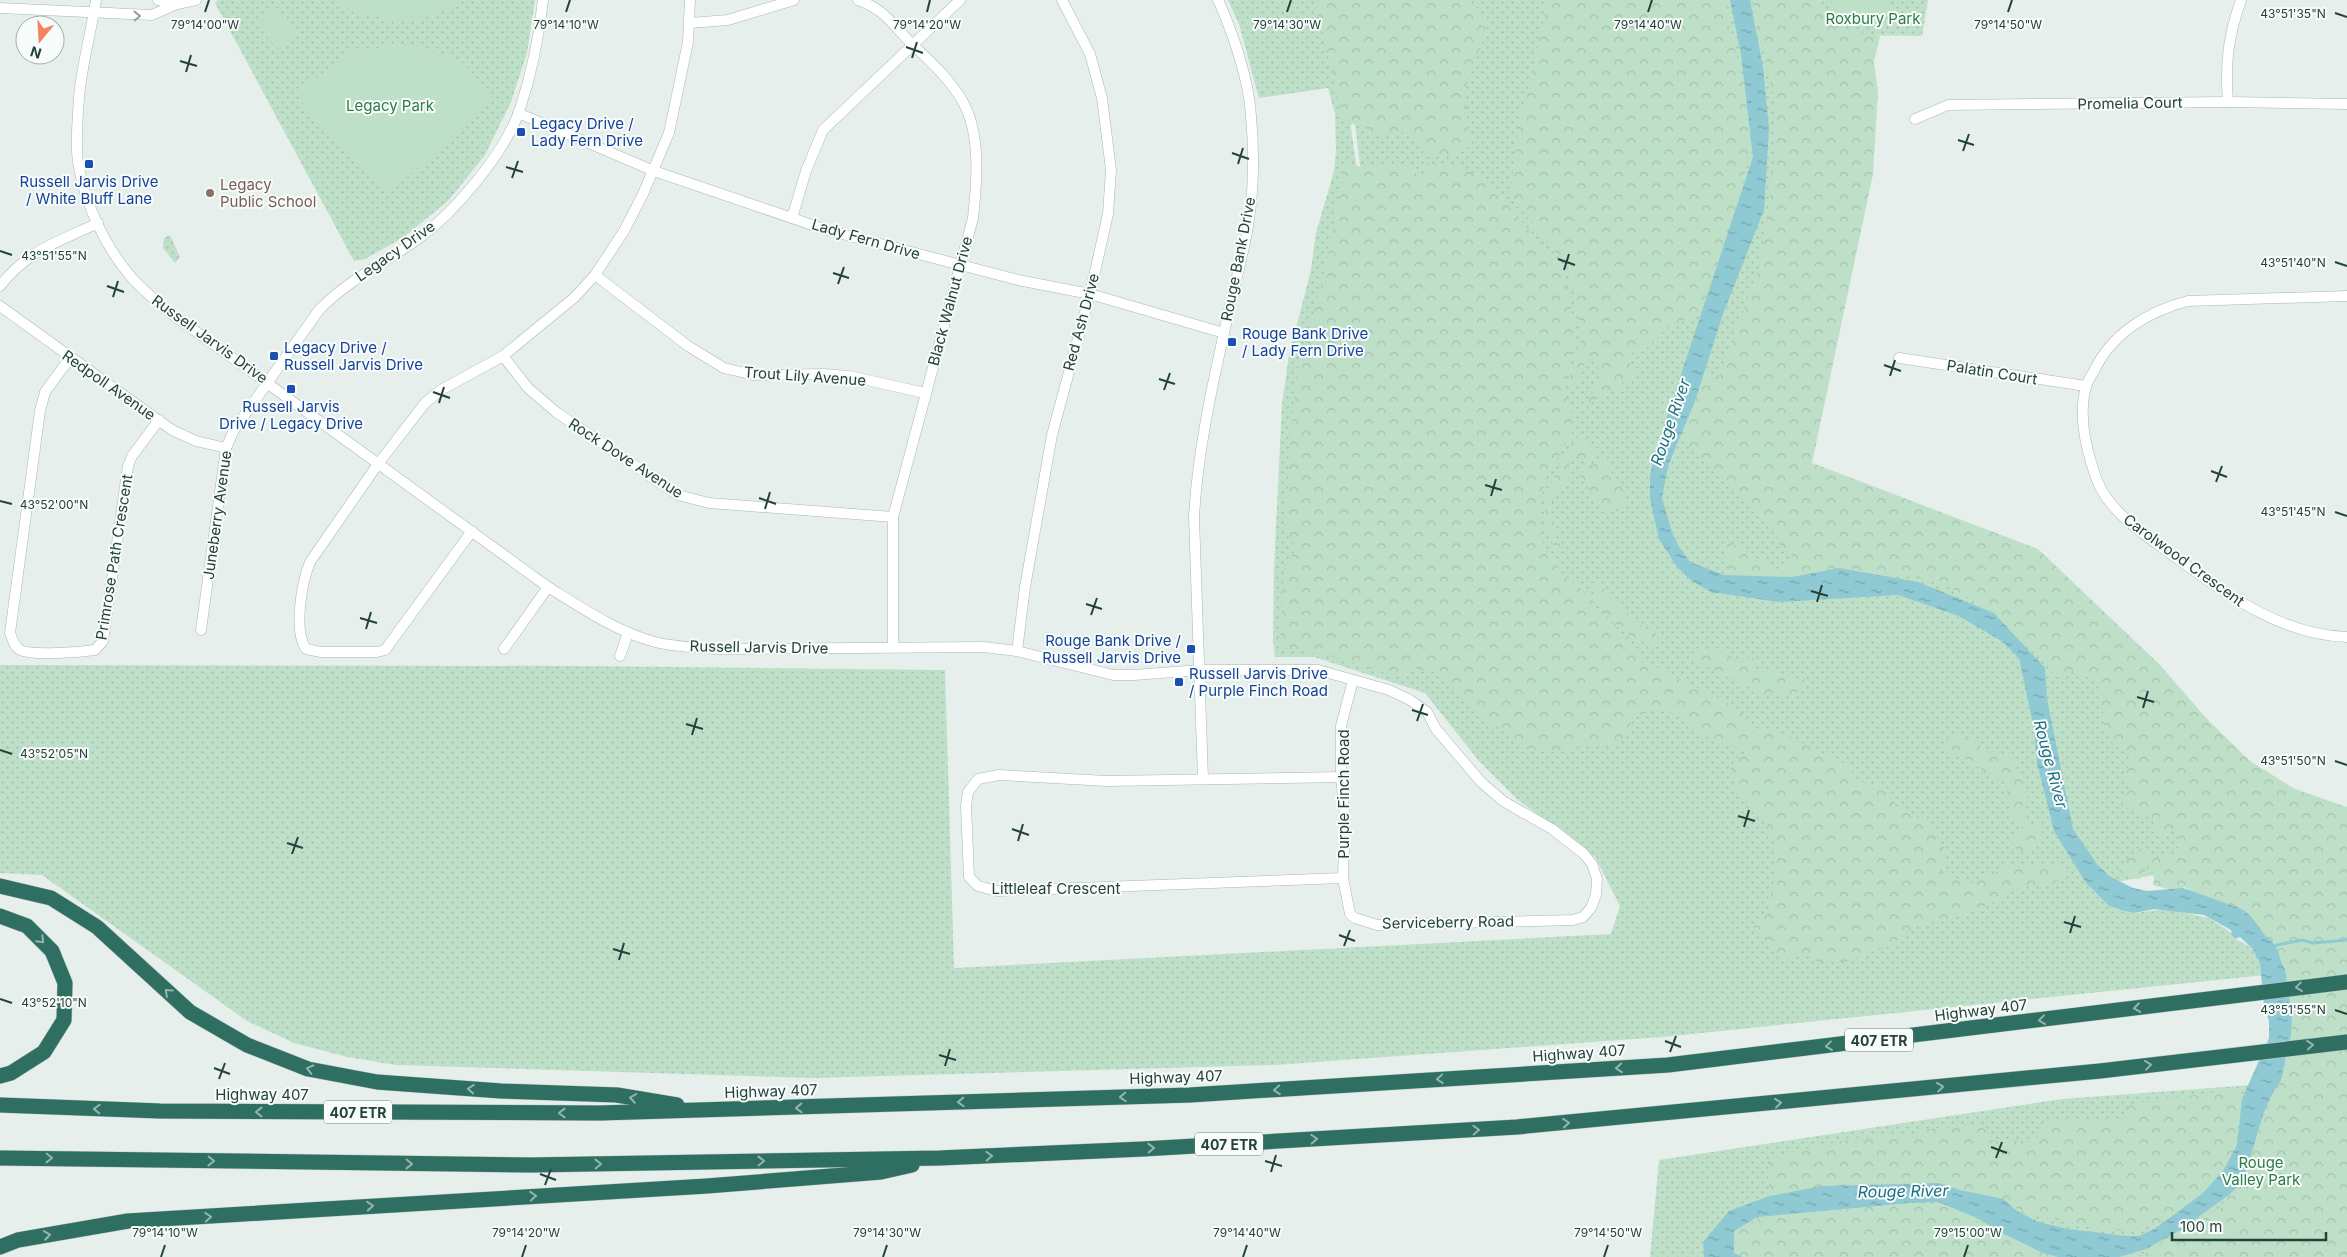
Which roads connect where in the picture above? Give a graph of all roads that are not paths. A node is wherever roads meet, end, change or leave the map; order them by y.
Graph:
1 (96, 0) edge
2 (158, 0) edge
3 (196, 0) edge
4 (543, 0) edge
5 (690, 0) edge
6 (794, 0) edge
7 (858, 0) edge
8 (960, 0) edge
9 (1062, 0) edge
10 (1218, 0) edge
11 (2241, 0) edge
12 (176, 4) junction
13 (0, 8) edge
14 (94, 12) junction
15 (690, 23) junction
16 (912, 44) junction
17 (2228, 102) junction
18 (2347, 104) edge
19 (518, 113) junction
20 (1915, 119) dead end
21 (654, 172) junction
22 (792, 218) junction
23 (98, 223) junction
24 (960, 265) junction
25 (595, 274) junction
26 (0, 286) edge
27 (1090, 294) junction
28 (2347, 296) edge
29 (0, 306) edge
30 (1224, 333) junction
31 (503, 356) junction
32 (70, 358) junction
33 (1899, 358) dead end
34 (268, 382) junction
35 (2086, 386) junction
36 (925, 393) junction
37 (159, 420) junction
38 (226, 448) junction
39 (378, 464) junction
40 (893, 517) junction
41 (472, 531) junction
42 (548, 587) junction
43 (201, 630) dead end
44 (628, 633) junction
45 (2347, 637) edge
46 (893, 647) junction
47 (504, 649) dead end
48 (1017, 651) junction
49 (620, 656) dead end
50 (1201, 670) junction
51 (1353, 680) junction
52 (1341, 777) junction
53 (1203, 780) junction
54 (1343, 878) junction
55 (0, 886) edge
56 (0, 916) edge
57 (1583, 917) joint
58 (2347, 982) edge
59 (2347, 1042) edge
60 (0, 1076) edge
61 (0, 1105) edge
62 (716, 1111) junction
63 (0, 1158) edge
64 (940, 1158) junction
65 (0, 1247) edge

1 - 14 street, Russell Jarvis Drive
2 - 12 street
3 - 12 street
4 - 19 street, Legacy Drive
5 - 15 street
6 - 15 street
7 - 16 street, Black Walnut Drive
8 - 16 street
9 - 27 street, Red Ash Drive
10 - 30 street, Rouge Bank Drive
11 - 17 street
14 -> 12 street
13 - 14 street
14 - 23 street, Russell Jarvis Drive
15 - 21 street
16 - 22 street
16 - 24 street, Black Walnut Drive
17 - 18 street, Promelia Court
17 - 20 street, Promelia Court
19 - 21 street, Lady Fern Drive
19 - 34 street, Legacy Drive
21 - 22 street, Lady Fern Drive
21 - 25 street
22 - 24 street, Lady Fern Drive
23 - 26 street
23 - 34 street, Russell Jarvis Drive
24 - 27 street, Lady Fern Drive
24 - 36 street, Black Walnut Drive
25 - 31 street
25 - 36 street, Trout Lily Avenue
27 - 30 street, Lady Fern Drive
27 - 48 street, Red Ash Drive
28 - 35 street, Carolwood Crescent
29 - 32 street, Redpoll Avenue
30 - 50 street, Rouge Bank Drive
31 - 39 street
31 - 40 street, Rock Dove Avenue
32 - 37 street, Redpoll Avenue
32 - 37 street, Primrose Path Crescent
33 - 35 street, Palatin Court
34 - 38 street, Juneberry Avenue
34 - 39 street, Russell Jarvis Drive
35 - 45 street, Carolwood Crescent
36 - 40 street, Black Walnut Drive
37 - 38 street, Redpoll Avenue
38 - 43 street, Juneberry Avenue
39 - 41 street, Russell Jarvis Drive
39 - 41 street
40 - 46 street, Black Walnut Drive
41 - 42 street, Russell Jarvis Drive
42 - 44 street, Russell Jarvis Drive
42 - 47 street
44 - 46 street, Russell Jarvis Drive
44 - 49 street
46 - 48 street, Russell Jarvis Drive
48 - 50 street, Russell Jarvis Drive
50 - 51 street, Russell Jarvis Drive
50 - 53 street
51 - 52 street, Purple Finch Road
51 - 57 street, Russell Jarvis Drive
52 - 53 street, Littleleaf Crescent
52 - 54 street, Purple Finch Road
53 - 54 street, Littleleaf Crescent
54 - 57 street, Serviceberry Road
62 -> 55 highway
56 -> 60 highway
58 -> 62 highway, Highway 407 / 407 ETR
64 -> 59 highway, 407 ETR
62 -> 61 highway, Highway 407 / 407 ETR
63 -> 64 highway, 407 ETR
65 -> 64 highway

